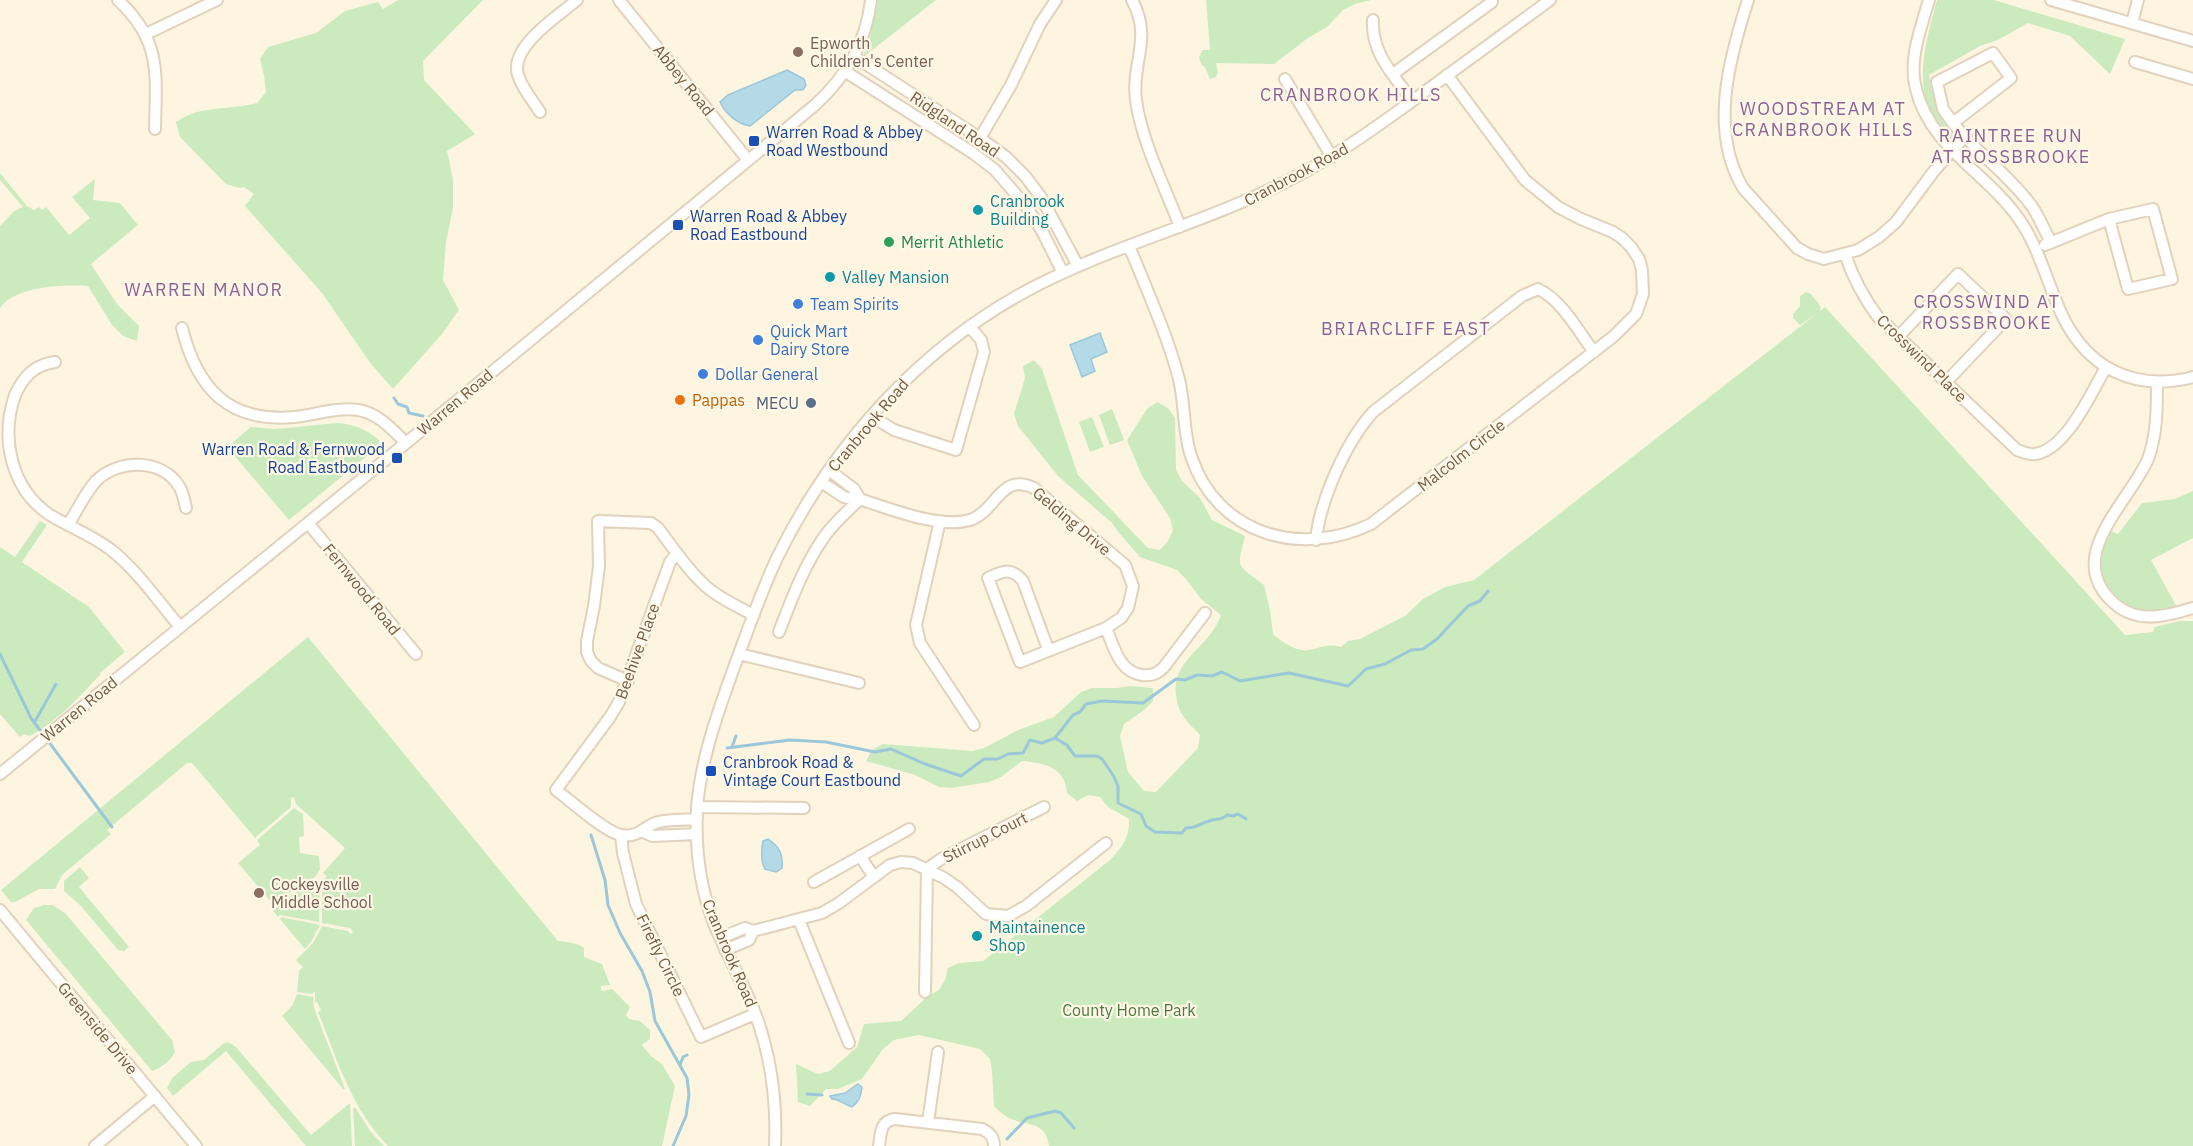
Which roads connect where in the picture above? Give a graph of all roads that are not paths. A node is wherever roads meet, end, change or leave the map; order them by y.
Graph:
1 (118, 0) edge
2 (217, 0) edge
3 (577, 0) edge
4 (619, 0) edge
5 (871, 0) edge
6 (1056, 0) edge
7 (1132, 0) edge
8 (1550, 0) edge
9 (1748, 0) edge
10 (1929, 0) edge
11 (2051, 0) edge
12 (2138, 0) edge
13 (1492, 2) dead end
14 (1374, 20) dead end
15 (2132, 23) junction
16 (146, 34) junction
17 (2193, 41) edge
18 (855, 57) junction
19 (2135, 62) dead end
20 (846, 72) junction
21 (1393, 74) junction
22 (1447, 75) junction
23 (1286, 79) dead end
24 (2193, 79) edge
25 (1412, 100) junction
26 (540, 112) dead end
27 (1953, 123) junction
28 (155, 129) dead end
29 (1964, 137) junction
30 (980, 138) junction
31 (1952, 150) junction
32 (1332, 157) junction
33 (748, 160) junction
34 (2109, 219) junction
35 (1180, 227) junction
36 (2051, 242) junction
37 (1129, 246) junction
38 (2037, 249) junction
39 (1845, 254) junction
40 (1078, 266) junction
41 (1062, 273) junction
42 (970, 327) junction
43 (182, 328) dead end
44 (1899, 336) junction
45 (1594, 352) junction
46 (55, 362) dead end
47 (2106, 367) junction
48 (2193, 377) edge
49 (1947, 382) junction
50 (2157, 382) junction
51 (871, 416) junction
52 (406, 443) junction
53 (829, 470) junction
54 (821, 482) junction
55 (860, 499) junction
56 (186, 508) dead end
57 (940, 521) junction
58 (308, 523) junction
59 (68, 525) junction
60 (1316, 540) junction
61 (677, 553) junction
62 (2193, 608) edge
63 (1205, 613) dead end
64 (754, 615) junction
65 (180, 627) junction
66 (1106, 628) junction
67 (779, 632) dead end
68 (1048, 649) junction
69 (416, 654) dead end
70 (739, 654) junction
71 (628, 681) junction
72 (859, 683) dead end
73 (974, 725) dead end
74 (0, 774) edge
75 (697, 807) junction
76 (1044, 807) dead end
77 (804, 808) dead end
78 (697, 819) junction
79 (909, 829) dead end
80 (643, 832) junction
81 (697, 834) junction
82 (621, 835) junction
83 (1106, 843) dead end
84 (860, 856) junction
85 (927, 869) junction
86 (874, 877) junction
87 (814, 882) dead end
88 (0, 910) edge
89 (799, 920) junction
90 (753, 931) junction
91 (720, 938) junction
92 (725, 950) junction
93 (925, 992) dead end
94 (755, 1014) junction
95 (849, 1044) dead end
96 (938, 1052) dead end
97 (155, 1096) junction
98 (928, 1122) junction
99 (95, 1146) edge
100 (196, 1146) edge
101 (775, 1146) edge
102 (879, 1146) edge
103 (994, 1146) edge

1 - 16 street
2 - 16 street
3 - 26 street
4 - 33 street, Abbey Road
5 - 18 street, Warren Road
6 - 30 street
7 - 35 street
8 - 22 street, Cranbrook Road
9 - 39 street
10 - 31 street
11 - 15 street
12 - 15 street
13 - 21 street
14 - 21 street
15 - 17 street
16 - 28 street
18 - 20 street, Warren Road
18 - 30 street, Ridgland Road
19 - 24 street
20 - 33 street, Warren Road
20 - 41 street, Ridgland Road
21 - 25 street
22 - 25 street, Cranbrook Road
22 - 45 street, Malcolm Circle
23 - 32 street
25 - 32 street, Cranbrook Road
27 - 27 street
27 - 29 street
29 - 31 street
29 - 36 street
30 - 40 street, Ridgland Road
31 - 38 street
31 - 39 street
32 - 35 street, Cranbrook Road
33 - 52 street, Warren Road
34 - 34 street
34 - 36 street
35 - 37 street, Cranbrook Road
36 - 38 street
37 - 40 street, Cranbrook Road
37 - 60 street, Malcolm Circle
38 - 47 street
39 - 44 street, Crosswind Place
40 - 41 street, Cranbrook Road
41 - 42 street, Cranbrook Road
42 - 51 street, Cranbrook Road
42 - 51 street
43 - 52 street
44 - 49 street, Crosswind Place
44 - 49 street
45 - 60 street, Malcolm Circle
45 - 60 street
46 - 59 street
47 - 49 street, Crosswind Place
47 - 50 street
48 - 50 street
50 - 62 street
51 - 53 street, Cranbrook Road
52 - 58 street, Warren Road
53 - 54 street, Cranbrook Road
53 - 55 street, Gelding Drive
54 - 55 street, Gelding Drive
54 - 64 street, Cranbrook Road
55 - 57 street, Gelding Drive
55 - 67 street
56 - 59 street
57 - 66 street, Gelding Drive
57 - 73 street
58 - 65 street, Warren Road
58 - 69 street, Fernwood Road
59 - 65 street
61 - 64 street
61 - 71 street, Beehive Place
61 - 71 street
63 - 66 street
64 - 70 street, Cranbrook Road
65 - 74 street, Warren Road
66 - 68 street, Gelding Drive
68 - 68 street, Gelding Drive
70 - 72 street
70 - 75 street, Cranbrook Road
71 - 82 street, Beehive Place
75 - 77 street
75 - 78 street, Cranbrook Road
76 - 85 street, Stirrup Court
78 - 80 street
78 - 81 street, Cranbrook Road
79 - 84 street
80 - 81 street
80 - 82 street
81 - 91 street, Cranbrook Road
82 - 94 street, Firefly Circle
83 - 85 street
84 - 86 street
84 - 87 street
85 - 86 street
85 - 93 street
86 - 89 street
88 - 97 street, Greenside Drive
89 - 90 street
89 - 95 street
90 - 91 street
90 - 92 street
91 - 92 street, Cranbrook Road
92 - 94 street, Cranbrook Road
94 - 101 street, Cranbrook Road
96 - 98 street
97 - 99 street
97 - 100 street, Greenside Drive
98 - 102 street
98 - 103 street

